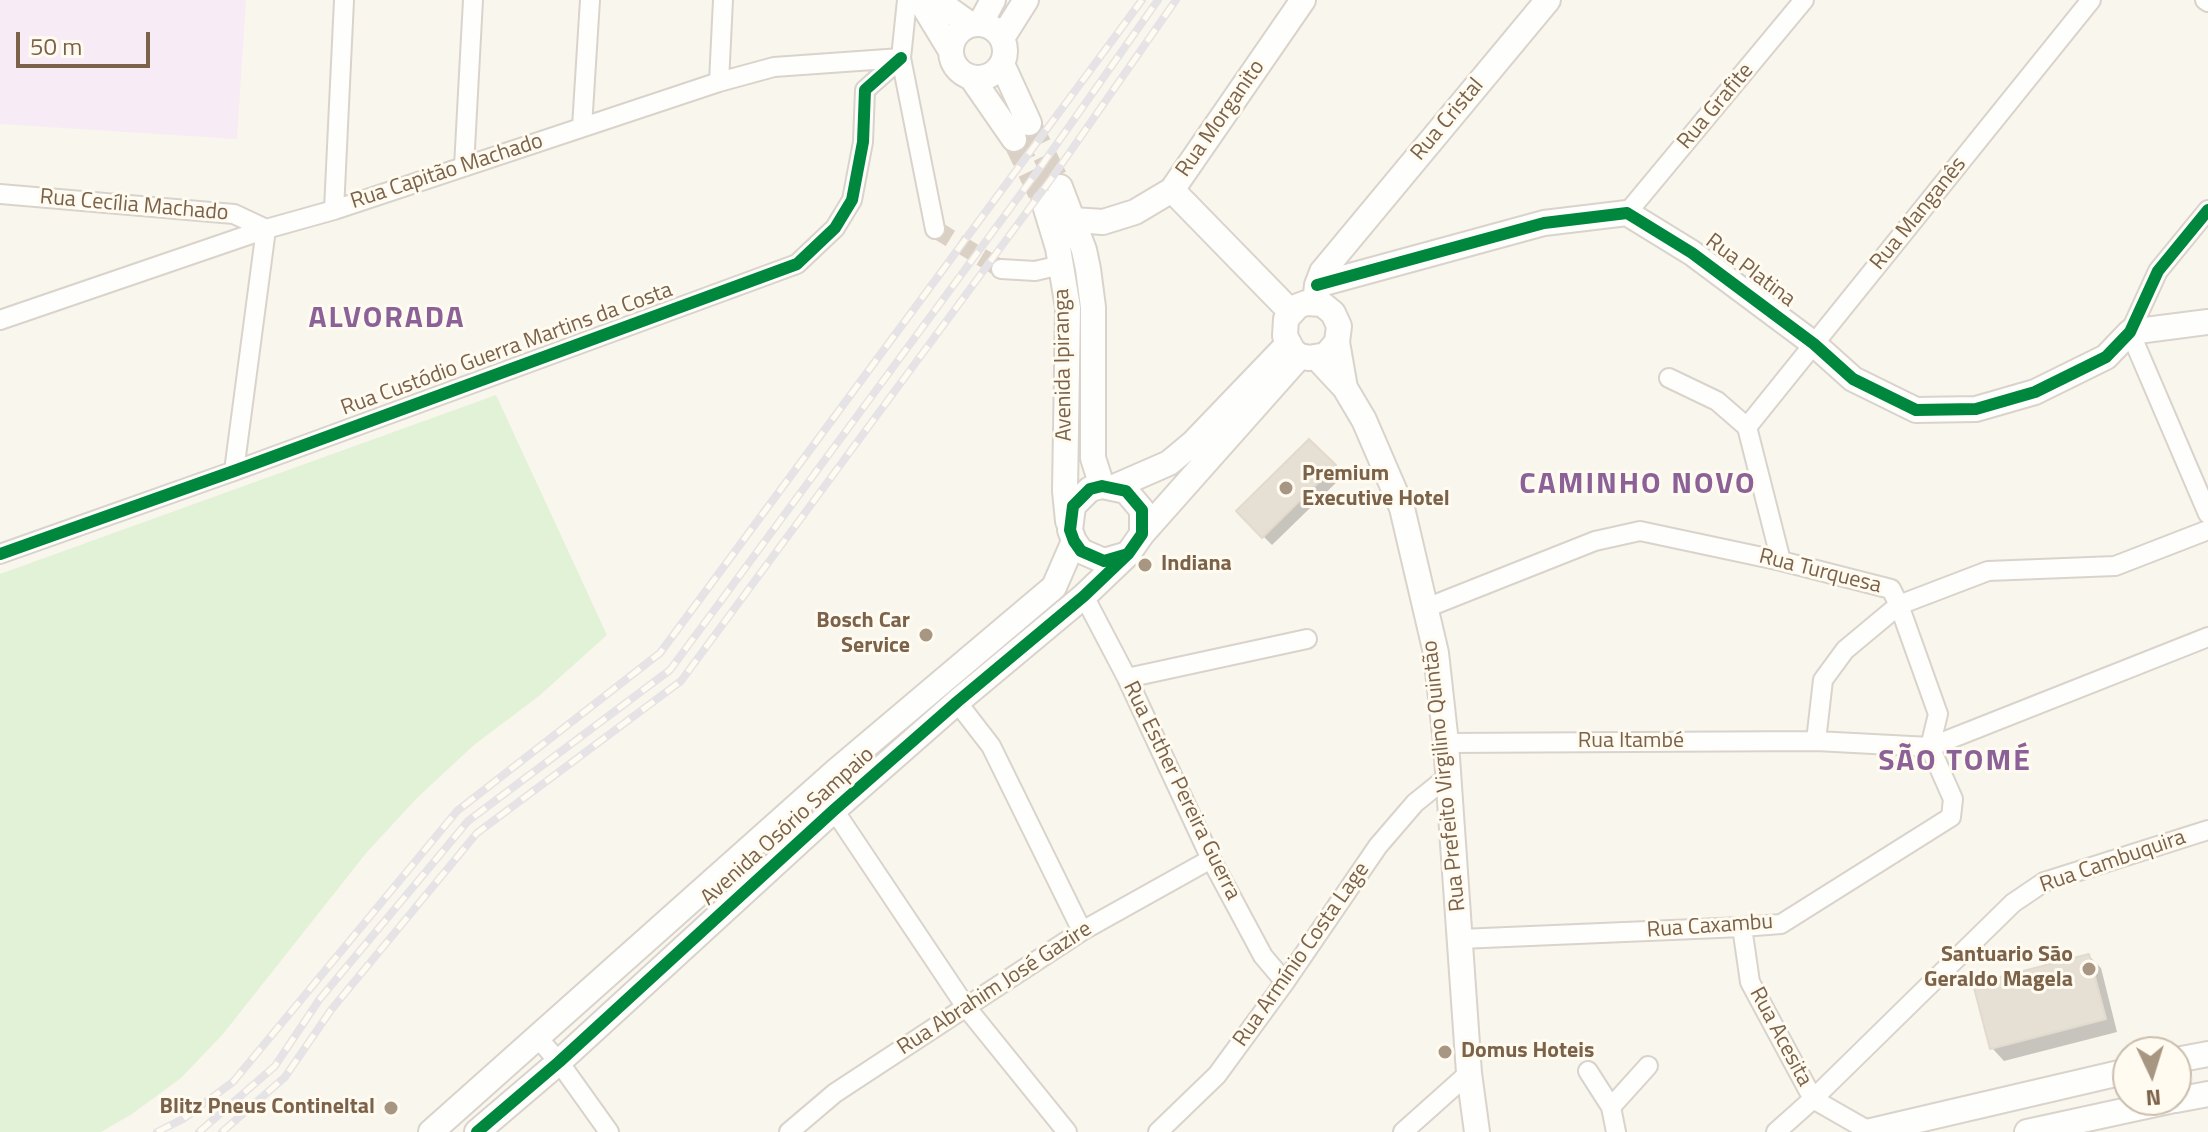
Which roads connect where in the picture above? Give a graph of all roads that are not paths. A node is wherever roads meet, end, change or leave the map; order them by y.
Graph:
1 (344, 0) edge
2 (473, 0) edge
3 (590, 0) edge
4 (723, 0) edge
5 (907, 0) edge
6 (920, 0) edge
7 (936, 0) edge
8 (993, 0) edge
9 (1303, 0) edge
10 (1548, 0) edge
11 (1804, 0) edge
12 (2091, 0) edge
13 (1019, 5) edge
14 (976, 25) junction
15 (1002, 38) junction
16 (951, 51) junction
17 (901, 58) junction
18 (1002, 64) junction
19 (971, 77) junction
20 (719, 82) junction
21 (582, 127) junction
22 (464, 167) junction
23 (1172, 190) junction
24 (0, 194) edge
25 (334, 210) junction
26 (2208, 210) edge
27 (1627, 213) junction
28 (1073, 220) junction
29 (266, 229) junction
30 (935, 229) dead end
31 (1349, 242) junction
32 (1061, 265) junction
33 (1001, 269) tunnel mouth
34 (1343, 277) junction
35 (1316, 294) junction
36 (1291, 312) junction
37 (0, 320) edge
38 (2208, 322) edge
39 (1337, 330) junction
40 (2130, 332) junction
41 (1814, 344) junction
42 (1302, 352) junction
43 (1669, 378) dead end
44 (1345, 388) junction
45 (1747, 427) junction
46 (234, 471) junction
47 (1108, 487) junction
48 (2208, 514) edge
49 (2208, 530) edge
50 (1072, 536) junction
51 (1135, 544) junction
52 (0, 554) edge
53 (1781, 561) junction
54 (1084, 596) junction
55 (1899, 605) junction
56 (1426, 608) junction
57 (2208, 637) edge
58 (1307, 639) dead end
59 (1127, 678) junction
60 (957, 702) junction
61 (1816, 741) junction
62 (1446, 743) junction
63 (1930, 747) junction
64 (835, 772) junction
65 (1446, 778) junction
66 (834, 810) junction
67 (2208, 830) edge
68 (1211, 859) junction
69 (1742, 927) junction
70 (1082, 931) junction
71 (1460, 939) junction
72 (1285, 982) junction
73 (966, 1007) junction
74 (537, 1037) junction
75 (559, 1062) junction
76 (1648, 1066) dead end
77 (1588, 1071) dead end
78 (1469, 1073) junction
79 (2112, 1075) edge
80 (1813, 1099) junction
81 (1611, 1107) junction
82 (2112, 1114) edge
83 (431, 1132) edge
84 (477, 1132) edge
85 (609, 1132) edge
86 (789, 1132) edge
87 (1067, 1132) edge
88 (1158, 1132) edge
89 (1403, 1132) edge
90 (1477, 1132) edge
91 (1616, 1132) edge
92 (1776, 1132) edge
93 (1868, 1132) edge
94 (2027, 1132) edge

1 - 25 street
2 - 22 street
3 - 21 street
4 - 20 street
5 - 17 street
6 - 16 street
7 - 14 street
8 - 14 street
9 - 23 street, Rua Morganito
10 - 31 street, Rua Cristal
11 - 27 street, Rua Grafite
12 - 41 street, Rua Manganês
13 - 15 street
14 - 15 street
14 - 16 street
15 - 18 street
16 - 19 street
17 - 20 street, Rua Capitão Machado
17 - 30 street
17 - 46 street, Rua Custódio Guerra Martins da Costa
18 - 19 street
18 - 19 street
20 - 21 street, Rua Capitão Machado
21 - 22 street, Rua Capitão Machado
22 - 25 street, Rua Capitão Machado
23 - 28 street, Rua Morganito
23 - 36 street
24 - 29 street, Rua Cecília Machado
25 - 29 street, Rua Capitão Machado
26 - 40 street
27 - 34 street
27 - 41 street, Rua Platina
28 - 32 street, Avenida Ipiranga
28 - 47 street, Avenida Ipiranga
29 - 37 street, Rua Capitão Machado
29 - 46 street
31 - 34 street, Rua Cristal
31 - 35 street, Rua Cristal
32 - 33 street
32 - 50 street, Avenida Ipiranga
34 - 35 street
34 - 39 street
35 - 36 street
35 - 39 street
36 - 42 street
38 - 40 street
39 - 42 street
39 - 44 street, Rua Prefeito Virgilino Quintão
40 - 41 street, Rua Platina
40 - 48 street
41 - 45 street, Rua Manganês
42 - 44 street, Rua Prefeito Virgilino Quintão
42 - 47 street
42 - 51 street, Avenida Osório Sampaio
43 - 45 street
44 - 56 street, Rua Prefeito Virgilino Quintão
45 - 53 street
46 - 52 street, Rua Custódio Guerra Martins da Costa
47 - 50 street
47 - 51 street
49 - 55 street, Rua Turquesa
50 - 51 street
50 - 64 street, Avenida Osório Sampaio
51 - 54 street, Avenida Osório Sampaio
53 - 55 street, Rua Turquesa
53 - 56 street, Rua Turquesa
54 - 59 street, Rua Esther Pereira Guerra
54 - 60 street, Avenida Osório Sampaio
55 - 61 street
55 - 63 street
56 - 62 street, Rua Prefeito Virgilino Quintão
57 - 63 street
58 - 59 street
59 - 68 street, Rua Esther Pereira Guerra
60 - 66 street, Avenida Osório Sampaio
60 - 70 street
61 - 62 street, Rua Itambé
61 - 63 street, Rua Itambé
62 - 65 street, Rua Prefeito Virgilino Quintão
63 - 69 street, Rua Caxambu
64 - 66 street
64 - 74 street, Avenida Osório Sampaio
65 - 71 street, Rua Prefeito Virgilino Quintão
65 - 72 street, Rua Armínio Costa Lage
66 - 73 street
66 - 75 street, Avenida Osório Sampaio
67 - 80 street, Rua Cambuquira
68 - 70 street, Rua Abrahim José Gazire
68 - 72 street, Rua Esther Pereira Guerra
69 - 71 street, Rua Caxambu
69 - 80 street, Rua Acesita
70 - 73 street, Rua Abrahim José Gazire
71 - 78 street, Rua Prefeito Virgilino Quintão
72 - 88 street, Rua Armínio Costa Lage
73 - 86 street, Rua Abrahim José Gazire
73 - 87 street
74 - 75 street
74 - 83 street, Avenida Osório Sampaio
75 - 84 street, Avenida Osório Sampaio
75 - 85 street
76 - 81 street
77 - 81 street
78 - 89 street
78 - 90 street, Rua Prefeito Virgilino Quintão
79 - 93 street
80 - 92 street, Rua Cambuquira
80 - 93 street
81 - 91 street
82 - 94 street

